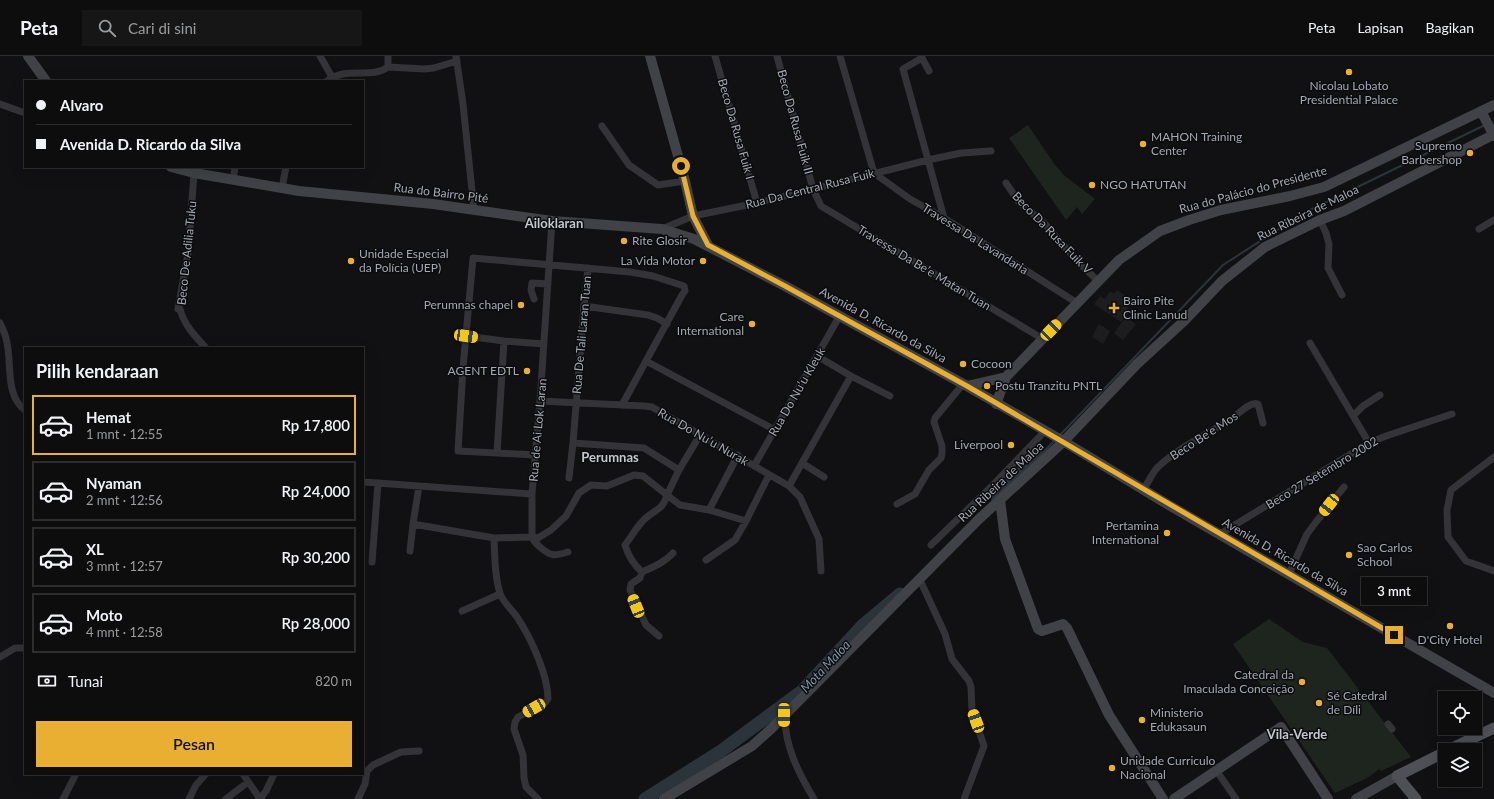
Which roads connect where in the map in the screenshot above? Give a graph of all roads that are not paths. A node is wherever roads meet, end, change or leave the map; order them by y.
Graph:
1 (28, 56) edge
2 (320, 56) edge
3 (388, 56) edge
4 (650, 56) edge
5 (715, 56) edge
6 (777, 56) edge
7 (840, 56) edge
8 (921, 57) edge
9 (456, 58) edge
10 (388, 67) junction
11 (929, 71) dead end
12 (330, 79) edge
13 (45, 80) edge
14 (0, 104) edge
15 (1494, 105) edge
16 (24, 113) edge
17 (1482, 113) junction
18 (602, 126) dead end
19 (1492, 132) edge
20 (991, 151) dead end
21 (928, 160) junction
22 (174, 168) edge
23 (235, 168) edge
24 (286, 168) edge
25 (194, 173) junction
26 (874, 173) junction
27 (233, 180) junction
28 (685, 181) junction
29 (1006, 183) dead end
30 (282, 188) junction
31 (813, 188) junction
32 (757, 203) junction
33 (474, 210) junction
34 (693, 216) junction
35 (944, 218) junction
36 (1320, 220) junction
37 (1494, 220) edge
38 (552, 221) junction
39 (662, 229) junction
40 (1479, 229) dead end
41 (708, 245) junction
42 (549, 265) junction
43 (588, 268) junction
44 (1098, 281) junction
45 (548, 284) junction
46 (1342, 295) dead end
47 (534, 299) dead end
48 (1077, 303) junction
49 (584, 306) junction
50 (839, 317) junction
51 (0, 323) edge
52 (667, 324) junction
53 (466, 336) junction
54 (1043, 339) junction
55 (504, 341) junction
56 (1310, 343) dead end
57 (544, 344) junction
58 (205, 347) edge
59 (817, 356) junction
60 (646, 361) junction
61 (851, 376) junction
62 (1006, 376) junction
63 (965, 385) junction
64 (1380, 395) dead end
65 (890, 396) dead end
66 (540, 402) junction
67 (576, 403) junction
68 (996, 404) junction
69 (622, 405) junction
70 (24, 409) edge
71 (1452, 414) dead end
72 (1353, 416) junction
73 (1263, 422) dead end
74 (774, 430) junction
75 (1045, 432) junction
76 (700, 435) junction
77 (1060, 440) junction
78 (573, 443) junction
79 (1369, 443) junction
80 (497, 453) junction
81 (536, 455) junction
82 (738, 456) junction
83 (1494, 457) edge
84 (802, 463) junction
85 (754, 466) junction
86 (679, 470) junction
87 (768, 475) junction
88 (824, 477) dead end
89 (569, 478) dead end
90 (364, 482) edge
91 (378, 483) junction
92 (419, 486) junction
93 (789, 486) junction
94 (1344, 487) dead end
95 (1143, 490) junction
96 (532, 494) junction
97 (667, 495) junction
98 (1000, 500) junction
99 (897, 504) dead end
100 (709, 510) junction
101 (746, 521) junction
102 (413, 524) junction
103 (1220, 534) junction
104 (532, 537) junction
105 (494, 538) junction
106 (931, 545) dead end
107 (410, 551) dead end
108 (568, 552) dead end
109 (673, 553) dead end
110 (706, 560) dead end
111 (372, 562) dead end
112 (822, 571) dead end
113 (1494, 571) edge
114 (642, 572) junction
115 (1289, 574) junction
116 (920, 580) junction
117 (500, 594) junction
118 (462, 610) dead end
119 (659, 636) dead end
120 (24, 648) edge
121 (0, 657) edge
122 (1494, 693) edge
123 (784, 715) junction
124 (1494, 728) edge
125 (1463, 743) edge
126 (419, 751) dead end
127 (1438, 756) edge
128 (1216, 770) junction
129 (75, 775) edge
130 (205, 775) edge
131 (243, 775) edge
132 (274, 775) edge
133 (1397, 776) junction
134 (248, 782) junction
135 (63, 799) edge
136 (189, 799) edge
137 (226, 799) edge
138 (260, 799) edge
139 (358, 799) edge
140 (538, 799) edge
141 (664, 799) edge
142 (814, 799) edge
143 (964, 799) edge
144 (1163, 799) edge
145 (1174, 799) edge
146 (1236, 799) edge
147 (1328, 799) edge
148 (1356, 799) edge
149 (1416, 799) edge

1 - 13 street
2 - 12 street
3 - 10 street
4 - 28 street
5 - 32 street, Beco Da Rusa Fuik I
6 - 31 street, Beco Da Rusa Fuik II
7 - 26 street
8 - 11 street
8 - 21 street
9 - 10 street
9 - 33 street
10 - 12 street
14 - 16 street
15 - 17 street, Rua do Palácio do Presidente
17 - 19 street
17 - 44 street, Rua do Palácio do Presidente
18 - 28 street
19 - 36 street, Rua Ribeira de Maloa
20 - 21 street, Rua Da Central Rusa Fuik
21 - 26 street, Rua Da Central Rusa Fuik
21 - 35 street
22 - 25 street, Rua do Bairro Pité
23 - 27 street
24 - 30 street
25 - 27 street, Rua do Bairro Pité
25 - 58 street, Beco De Adilia Tuku
26 - 31 street, Rua Da Central Rusa Fuik
26 - 35 street, Travessa Da Lavandaria
27 - 30 street, Rua do Bairro Pité
28 - 34 street
29 - 44 street, Beco Da Rusa Fuik V
30 - 33 street, Rua do Bairro Pité
31 - 32 street, Rua Da Central Rusa Fuik
31 - 54 street, Travessa Da Be’e Matan Tuan
32 - 34 street, Rua Da Central Rusa Fuik
33 - 38 street, Rua do Bairro Pité
34 - 39 street, Rua Da Central Rusa Fuik
34 - 41 street
35 - 48 street, Travessa Da Lavandaria
36 - 46 street
36 - 77 street, Rua Ribeira de Maloa
37 - 40 street
38 - 39 street, Rua do Bairro Pité
38 - 42 street, Rua de Ai Lok Laran
39 - 41 street, Rua do Bairro Pité
41 - 50 street, Avenida D. Ricardo da Silva
42 - 43 street
42 - 45 street, Rua de Ai Lok Laran
42 - 53 street
43 - 49 street, Rua De Tali Laran Tuan
43 - 52 street
44 - 48 street, Rua do Palácio do Presidente
45 - 47 street
45 - 57 street, Rua de Ai Lok Laran
48 - 54 street, Rua do Palácio do Presidente
49 - 52 street
49 - 67 street, Rua De Tali Laran Tuan
50 - 59 street, Rua Do Nu’u Kleuk
50 - 63 street, Avenida D. Ricardo da Silva
51 - 70 street
52 - 60 street
53 - 55 street
53 - 80 street
54 - 62 street, Rua do Palácio do Presidente
55 - 57 street
55 - 80 street
56 - 72 street
57 - 66 street, Rua de Ai Lok Laran
59 - 61 street
59 - 74 street, Rua Do Nu’u Kleuk
60 - 69 street
60 - 74 street
61 - 65 street
61 - 84 street
62 - 63 street
62 - 68 street
63 - 68 street, Avenida D. Ricardo da Silva
63 - 99 street
64 - 72 street
66 - 67 street, Rua Do Nu’u Nurak
66 - 81 street, Rua de Ai Lok Laran
67 - 69 street, Rua Do Nu’u Nurak
67 - 78 street, Rua De Tali Laran Tuan
68 - 75 street, Avenida D. Ricardo da Silva
69 - 76 street, Rua Do Nu’u Nurak
71 - 79 street, Beco 27 Setembro 2002
72 - 79 street
73 - 95 street, Beco Be'e Mos
74 - 85 street, Rua Do Nu’u Kleuk
75 - 77 street, Avenida D. Ricardo da Silva
75 - 106 street
76 - 82 street, Rua Do Nu’u Nurak
76 - 86 street
77 - 95 street, Avenida D. Ricardo da Silva
77 - 98 street, Rua Ribeira de Maloa
78 - 86 street
78 - 89 street, Rua De Tali Laran Tuan
79 - 103 street, Beco 27 Setembro 2002
80 - 81 street
81 - 96 street, Rua de Ai Lok Laran
82 - 85 street, Rua Do Nu’u Nurak
82 - 100 street
83 - 113 street
84 - 88 street
84 - 93 street
85 - 87 street, Rua Do Nu’u Nurak
86 - 97 street
87 - 93 street, Rua Do Nu’u Nurak
87 - 101 street
90 - 91 street, Rua de Ai Lok Laran
91 - 92 street, Rua de Ai Lok Laran
91 - 111 street
92 - 96 street, Rua de Ai Lok Laran
92 - 102 street
93 - 112 street
94 - 115 street
95 - 103 street, Avenida D. Ricardo da Silva
96 - 104 street
97 - 100 street
97 - 104 street
97 - 114 street
98 - 116 street, Rua Ribeira de Maloa
98 - 144 street
100 - 101 street
101 - 110 street
102 - 105 street
102 - 107 street
103 - 115 street, Avenida D. Ricardo da Silva
104 - 105 street
104 - 108 street
105 - 117 street
109 - 114 street
114 - 119 street
115 - 122 street, Avenida D. Ricardo da Silva
116 - 123 street, Rua Ribeira de Maloa
116 - 143 street
117 - 118 street
117 - 140 street
120 - 121 street
123 - 141 street, Rua Ribeira de Maloa
123 - 142 street
124 - 125 main road
126 - 139 street
127 - 133 main road
128 - 145 street
128 - 146 street
128 - 147 street
129 - 135 street
130 - 136 street
131 - 134 street
132 - 138 street
133 - 148 street
133 - 149 main road
134 - 137 street
134 - 138 street

